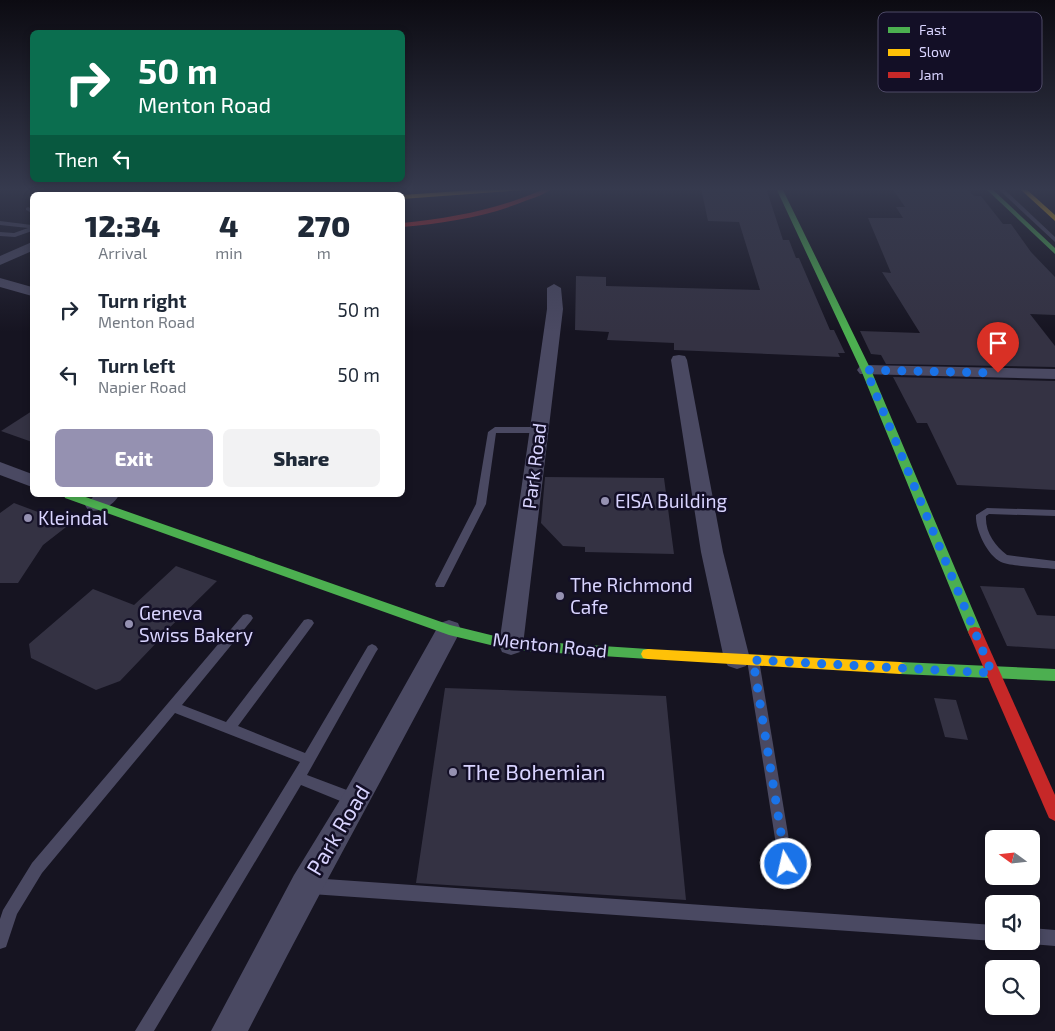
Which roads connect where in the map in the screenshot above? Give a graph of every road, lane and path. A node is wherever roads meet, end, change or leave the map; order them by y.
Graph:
1 (802, 236) edge
2 (1038, 236) edge
3 (30, 247) edge
4 (1055, 252) edge
5 (0, 261) edge
6 (0, 282) edge
7 (554, 288) dead end
8 (30, 291) edge
9 (679, 360) dead end
10 (866, 370) junction
11 (1055, 374) edge
12 (539, 430) junction
13 (0, 468) edge
14 (30, 480) edge
15 (82, 497) edge
16 (102, 500) edge
17 (1055, 513) edge
18 (1055, 565) edge
19 (440, 584) dead end
20 (247, 618) dead end
21 (308, 624) dead end
22 (449, 630) junction
23 (511, 645) junction
24 (372, 649) dead end
25 (745, 660) junction
26 (992, 673) junction
27 (1055, 675) edge
28 (173, 707) junction
29 (228, 729) junction
30 (309, 760) junction
31 (298, 778) junction
32 (356, 800) junction
33 (1055, 813) edge
34 (786, 864) dead end
35 (305, 886) junction
36 (985, 933) edge
37 (1040, 937) edge
38 (1055, 938) edge
39 (0, 941) edge
40 (144, 1031) edge
41 (228, 1031) edge

1 - 10 street
2 - 4 street
3 - 5 street
6 - 8 street
7 - 12 street, Park Road
9 - 25 street
10 - 11 street
10 - 26 street
12 - 19 lane
12 - 23 street, Park Road
13 - 14 street
15 - 16 street, Menton Road
16 - 22 street, Menton Road
17 - 18 lane
20 - 28 lane
21 - 29 lane
22 - 23 street, Menton Road
22 - 32 street, Park Road
23 - 25 street, Menton Road
24 - 30 lane
25 - 26 street, Menton Road
25 - 34 lane
26 - 27 street, Menton Road
26 - 33 street
28 - 29 lane
28 - 39 lane
29 - 30 lane
30 - 31 lane
31 - 32 lane
31 - 40 lane
32 - 35 street, Park Road
35 - 36 lane
35 - 41 street, Park Road
37 - 38 lane

